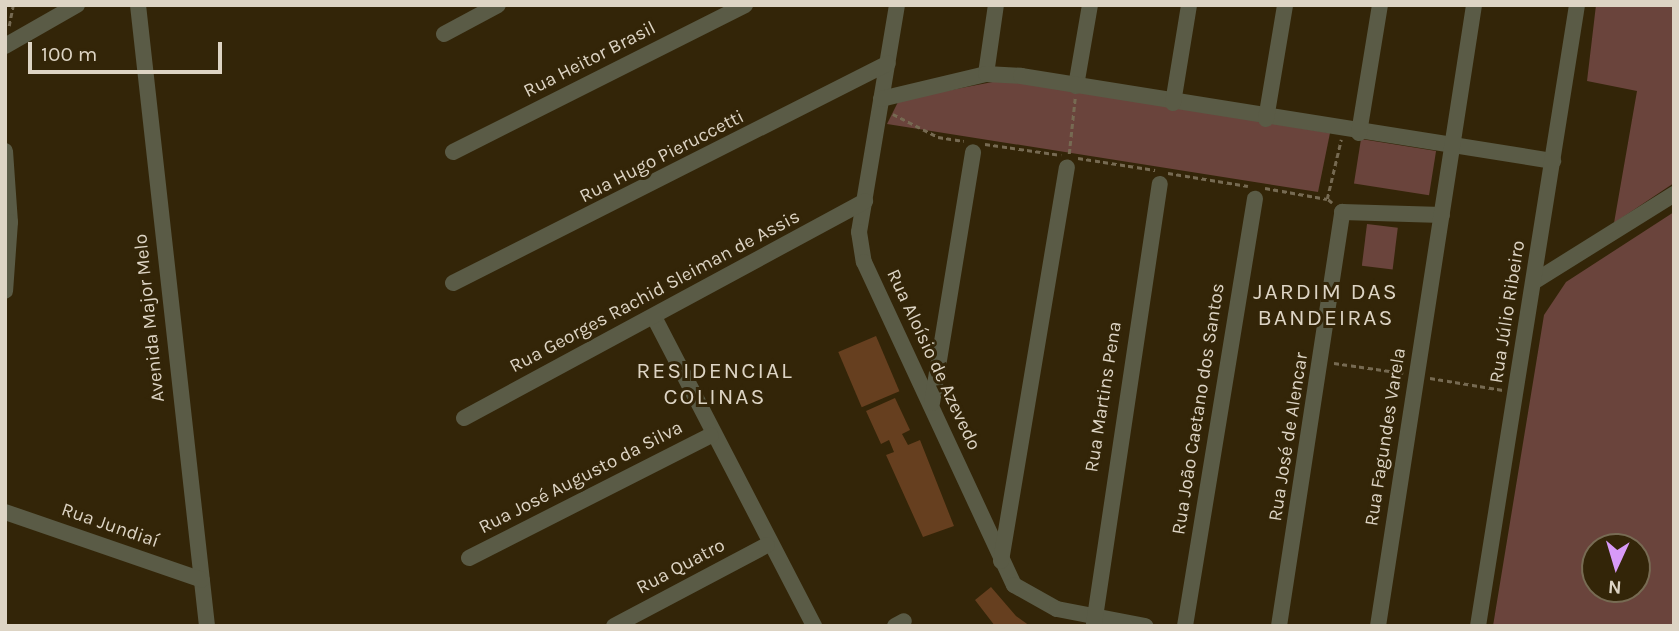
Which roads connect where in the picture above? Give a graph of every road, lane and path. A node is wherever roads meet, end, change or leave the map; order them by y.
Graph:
1 (13, 5) edge
2 (77, 5) edge
3 (138, 5) edge
4 (498, 5) edge
5 (745, 5) edge
6 (897, 5) edge
7 (996, 5) edge
8 (1090, 5) edge
9 (1189, 5) edge
10 (1285, 5) edge
11 (1380, 5) edge
12 (1474, 5) edge
13 (1577, 5) edge
14 (444, 34) dead end
15 (6, 46) edge
16 (888, 63) junction
17 (986, 74) junction
18 (1076, 86) junction
19 (880, 103) junction
20 (1173, 103) junction
21 (1266, 119) junction
22 (1342, 131) junction
23 (1359, 133) junction
24 (1450, 145) junction
25 (5, 151) edge
26 (453, 152) dead end
27 (973, 152) dead end
28 (1553, 161) junction
29 (1068, 162) junction
30 (1160, 184) dead end
31 (1674, 194) edge
32 (1255, 198) dead end
33 (1327, 199) junction
34 (865, 201) junction
35 (1342, 212) junction
36 (1442, 215) junction
37 (8, 222) edge
38 (1535, 281) junction
39 (453, 283) dead end
40 (5, 291) edge
41 (655, 319) junction
42 (932, 403) junction
43 (464, 418) dead end
44 (711, 435) junction
45 (5, 512) edge
46 (767, 545) junction
47 (469, 558) dead end
48 (1001, 561) junction
49 (202, 580) junction
50 (1093, 621) edge
51 (207, 626) edge
52 (614, 626) edge
53 (814, 626) edge
54 (1146, 626) edge
55 (1185, 626) edge
56 (1279, 626) edge
57 (1378, 626) edge
58 (1478, 626) edge

1 - 15 path
2 - 15 street
3 - 49 street, Avenida Major Melo
4 - 14 street
5 - 26 street, Rua Heitor Brasil
6 - 16 street, Rua Aloísio de Azevedo
7 - 17 street
8 - 18 street
9 - 20 street
10 - 21 street
11 - 23 street
12 - 24 street, Rua Fagundes Varela
13 - 28 street, Rua Júlio Ribeiro
16 - 19 street, Rua Aloísio de Azevedo
16 - 39 street, Rua Hugo Pieruccetti
17 - 18 street
17 - 19 street
18 - 20 street
18 - 29 path
19 - 29 path
19 - 34 street, Rua Aloísio de Azevedo
20 - 21 street
21 - 22 street
22 - 23 street
22 - 33 path
23 - 24 street
24 - 28 street
24 - 36 street, Rua Fagundes Varela
25 - 37 street
27 - 42 street
28 - 38 street, Rua Júlio Ribeiro
29 - 33 path
29 - 48 street
30 - 50 street, Rua Martins Pena
31 - 38 street
32 - 55 street, Rua João Caetano dos Santos
33 - 35 path
34 - 41 street, Rua Georges Rachid Sleiman de Assis
34 - 42 street, Rua Aloísio de Azevedo
35 - 36 street
35 - 56 street, Rua José de Alencar
36 - 57 street, Rua Fagundes Varela
37 - 40 street
38 - 58 street, Rua Júlio Ribeiro
41 - 43 street, Rua Georges Rachid Sleiman de Assis
41 - 44 street
42 - 48 street, Rua Aloísio de Azevedo
44 - 46 street
44 - 47 street, Rua José Augusto da Silva
45 - 49 street, Rua Jundiaí
46 - 52 street, Rua Quatro
46 - 53 street
48 - 50 street, Rua Aloísio de Azevedo
49 - 51 street, Avenida Major Melo
50 - 54 street, Rua Aloísio de Azevedo

